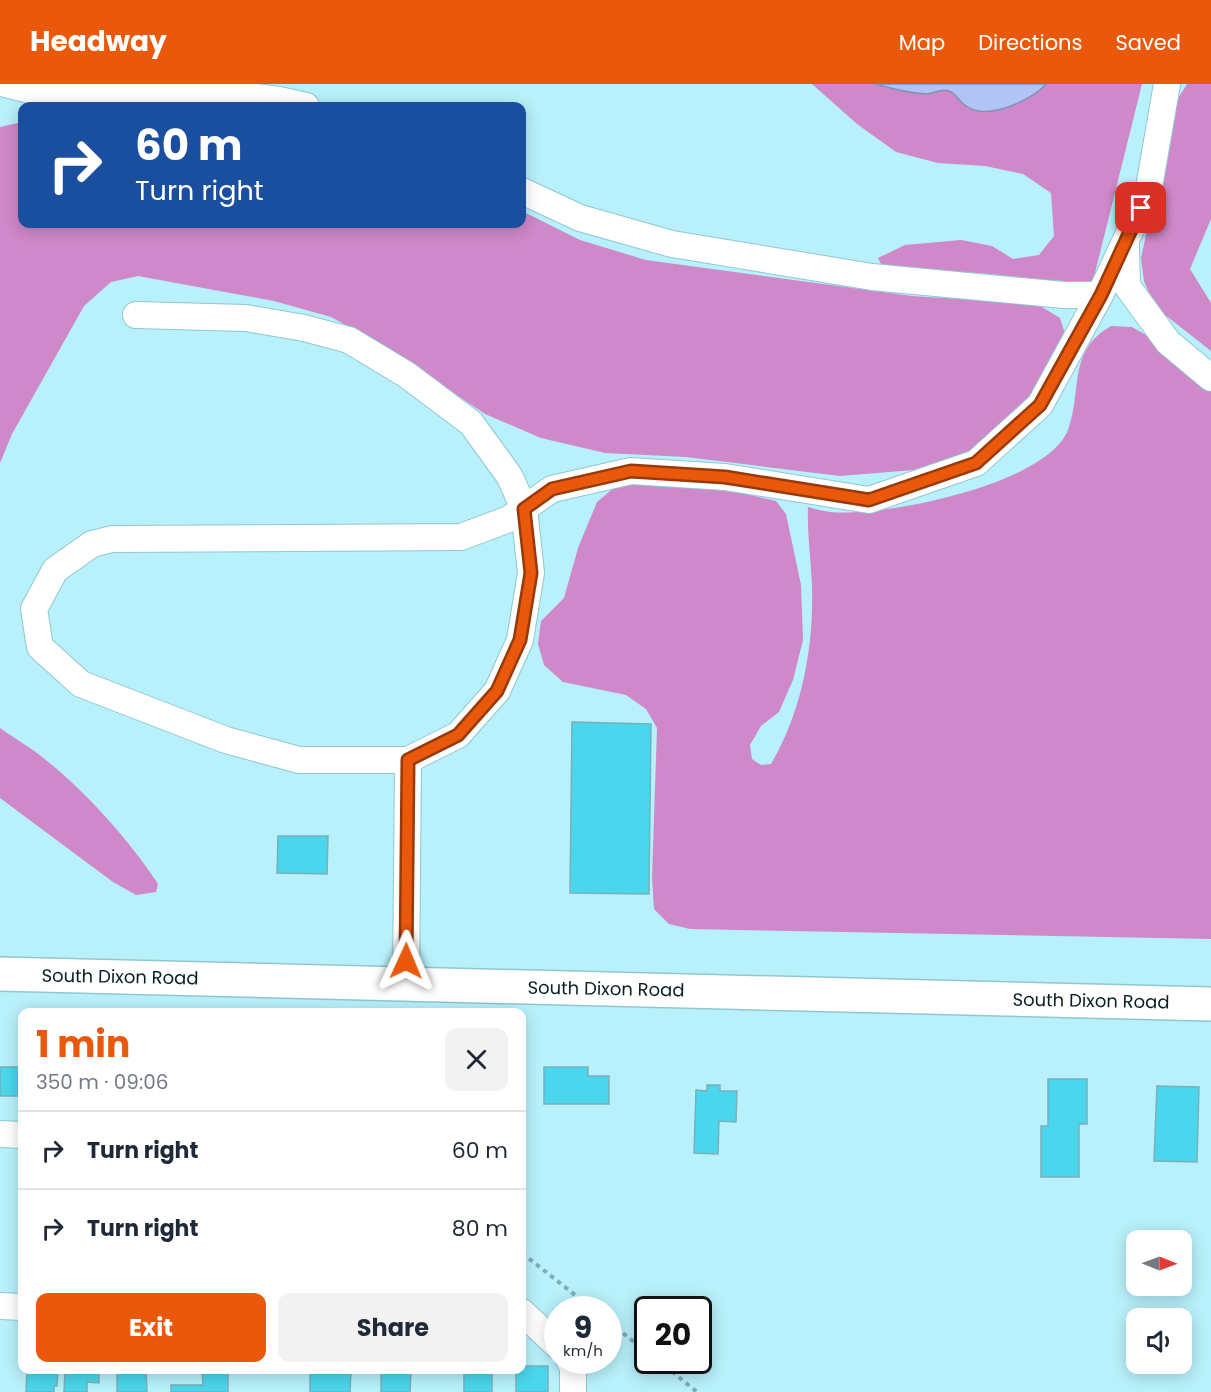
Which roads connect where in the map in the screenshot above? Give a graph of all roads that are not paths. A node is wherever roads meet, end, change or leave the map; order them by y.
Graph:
1 (5, 84) edge
2 (1167, 84) edge
3 (122, 88) edge
4 (297, 98) edge
5 (526, 193) edge
6 (1126, 240) junction
7 (1101, 295) junction
8 (136, 315) dead end
9 (1211, 378) edge
10 (524, 509) junction
11 (408, 760) junction
12 (0, 974) edge
13 (406, 984) junction
14 (1211, 1004) edge
15 (0, 1134) edge
16 (18, 1134) edge
17 (0, 1306) edge
18 (18, 1307) edge
19 (526, 1316) edge
20 (526, 1331) edge
21 (544, 1332) edge
22 (544, 1338) edge
23 (573, 1374) edge
24 (573, 1392) edge

1 - 3 street
2 - 6 street
3 - 4 street
5 - 7 street
6 - 7 street
6 - 9 street
7 - 10 street
8 - 10 street
10 - 11 street
10 - 11 street
11 - 13 street
12 - 13 main road, South Dixon Road
13 - 14 main road, South Dixon Road
15 - 16 street
17 - 18 street
19 - 21 street
20 - 22 street
23 - 24 street

